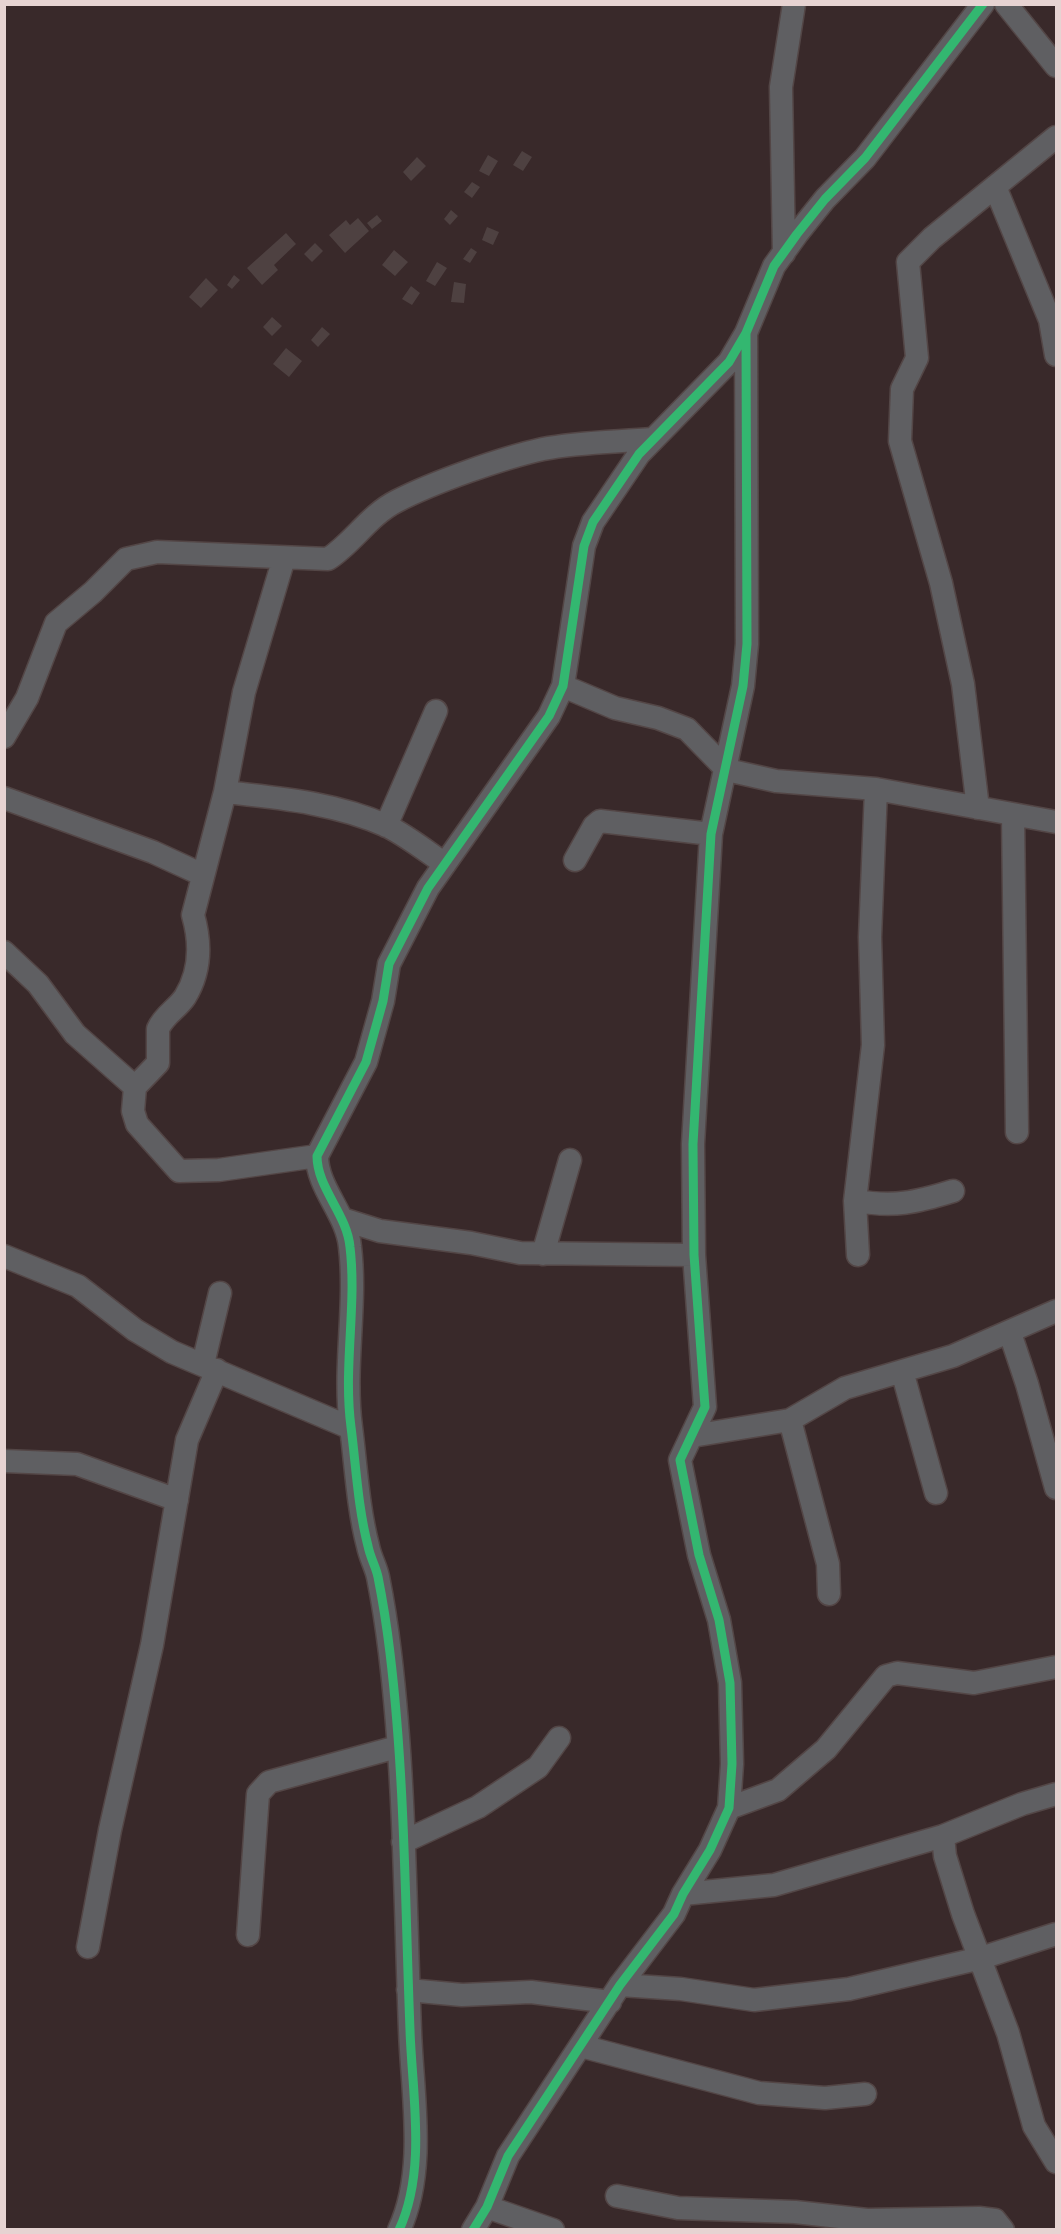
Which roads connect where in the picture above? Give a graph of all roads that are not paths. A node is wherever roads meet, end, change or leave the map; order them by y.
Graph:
1 (794, 4) edge
2 (983, 4) edge
3 (1006, 4) edge
4 (1056, 66) edge
5 (1056, 137) edge
6 (996, 189) junction
7 (784, 253) junction
8 (746, 333) junction
9 (1056, 355) edge
10 (652, 439) junction
11 (284, 558) junction
12 (563, 686) junction
13 (436, 711) dead end
14 (4, 737) edge
15 (727, 770) junction
16 (876, 789) junction
17 (225, 792) junction
18 (4, 798) edge
19 (978, 808) junction
20 (1013, 815) junction
21 (1056, 822) edge
22 (386, 826) junction
23 (711, 834) junction
24 (575, 860) dead end
25 (445, 864) junction
26 (203, 875) junction
27 (4, 952) edge
28 (135, 1087) junction
29 (1017, 1132) dead end
30 (317, 1156) junction
31 (570, 1160) dead end
32 (953, 1191) dead end
33 (855, 1201) junction
34 (342, 1219) junction
35 (543, 1254) junction
36 (858, 1255) dead end
37 (4, 1256) edge
38 (694, 1256) junction
39 (220, 1293) dead end
40 (1056, 1311) edge
41 (1010, 1333) junction
42 (210, 1367) junction
43 (902, 1371) junction
44 (790, 1420) junction
45 (351, 1428) junction
46 (692, 1436) junction
47 (4, 1461) edge
48 (1056, 1488) edge
49 (936, 1493) dead end
50 (177, 1500) junction
51 (830, 1594) dead end
52 (1056, 1666) edge
53 (559, 1738) dead end
54 (397, 1747) junction
55 (1056, 1794) edge
56 (729, 1808) junction
57 (944, 1836) junction
58 (403, 1842) junction
59 (682, 1894) junction
60 (1056, 1934) edge
61 (248, 1935) dead end
62 (88, 1947) dead end
63 (981, 1958) junction
64 (408, 1990) junction
65 (615, 1993) junction
66 (581, 2046) junction
67 (865, 2094) dead end
68 (1056, 2162) edge
69 (617, 2196) dead end
70 (486, 2207) junction
71 (399, 2229) edge
72 (473, 2229) edge
73 (553, 2229) edge
74 (1003, 2229) edge

1 - 7 street
2 - 7 street
3 - 4 street
5 - 6 street
6 - 9 street
6 - 19 street
7 - 8 street
8 - 10 street
8 - 15 street
10 - 11 street
10 - 12 street
11 - 14 street
11 - 17 street
12 - 15 street
12 - 25 street
13 - 22 street
15 - 16 street
15 - 23 street
16 - 19 street
16 - 33 street
17 - 22 street
17 - 26 street
18 - 26 street
19 - 20 street
20 - 21 street
20 - 29 street
22 - 25 street
23 - 24 street
23 - 38 street
25 - 30 street
26 - 28 street
27 - 28 street
28 - 30 street
30 - 34 street
31 - 35 street
32 - 33 street
33 - 36 street
34 - 35 street
34 - 45 street
35 - 38 street
37 - 42 street
38 - 46 street
39 - 42 street
40 - 41 street
41 - 43 street
41 - 48 street
42 - 45 street
42 - 50 street
43 - 44 street
43 - 49 street
44 - 46 street
44 - 51 street
45 - 54 street
46 - 56 street
47 - 50 street
50 - 62 street
52 - 56 street
53 - 58 street
54 - 58 street
54 - 61 street
55 - 57 street
56 - 59 street
57 - 59 street
57 - 63 street
58 - 64 street
59 - 65 street
60 - 63 street
63 - 65 street
63 - 68 street
64 - 65 street
64 - 71 street
65 - 66 street
66 - 67 street
66 - 70 street
69 - 74 street
70 - 72 street
70 - 73 street

